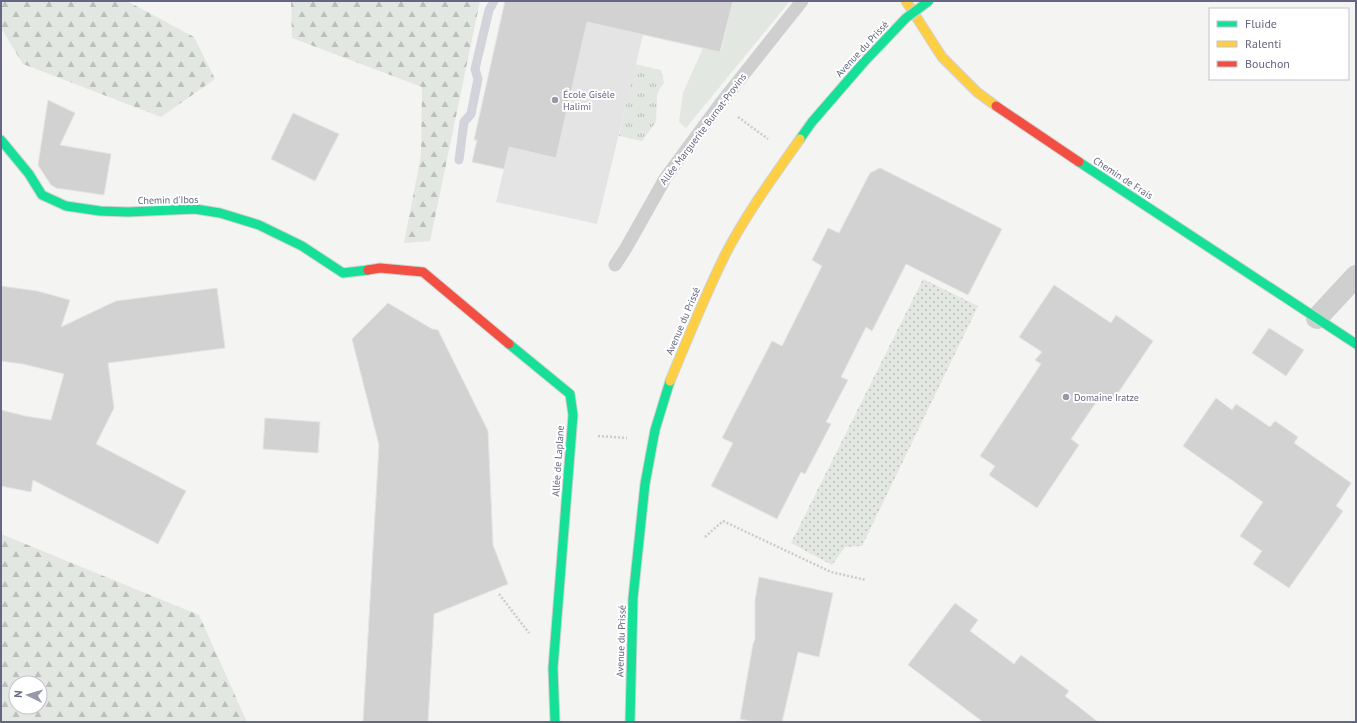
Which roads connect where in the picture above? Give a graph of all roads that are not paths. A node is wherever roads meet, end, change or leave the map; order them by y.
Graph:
1 (802, 1) edge
2 (906, 1) edge
3 (929, 1) edge
4 (1, 140) edge
5 (615, 265) dead end
6 (423, 272) joint
7 (1356, 276) edge
8 (1317, 318) junction
9 (1356, 344) edge
10 (555, 722) edge
11 (630, 722) edge

1 - 5 lane, Allée Marguerite Burnat-Provins
2 - 8 street, Chemin de Frais
3 - 11 street, Avenue du Prissé, bridge
4 - 6 street, Chemin d'Ibos
6 - 10 street, Allée de Laplane
7 - 8 street
8 - 9 street, Chemin de Frais

